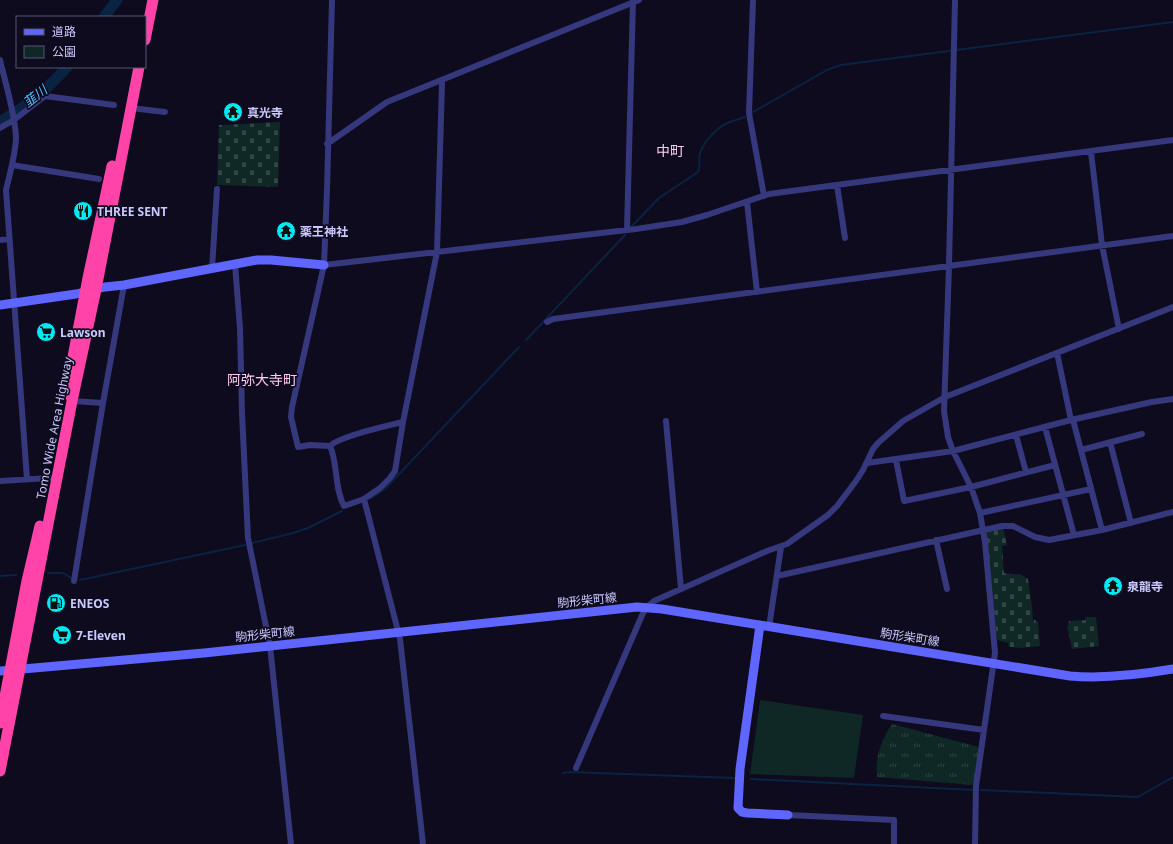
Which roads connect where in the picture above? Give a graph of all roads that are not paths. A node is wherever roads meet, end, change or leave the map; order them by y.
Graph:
1 (146, 0) edge
2 (153, 0) edge
3 (332, 0) edge
4 (753, 0) edge
5 (955, 0) edge
6 (635, 1) edge
7 (142, 16) edge
8 (146, 35) edge
9 (0, 60) edge
10 (132, 68) edge
11 (139, 68) edge
12 (441, 81) junction
13 (114, 105) dead end
14 (131, 108) junction
15 (165, 112) dead end
16 (14, 119) junction
17 (0, 128) edge
18 (1173, 140) edge
19 (327, 144) junction
20 (1091, 152) junction
21 (12, 165) junction
22 (952, 169) junction
23 (99, 179) dead end
24 (837, 185) junction
25 (217, 189) dead end
26 (764, 196) junction
27 (747, 202) junction
28 (627, 230) junction
29 (1173, 236) edge
30 (845, 238) dead end
31 (9, 239) junction
32 (0, 240) edge
33 (1102, 245) junction
34 (437, 252) junction
35 (235, 264) junction
36 (324, 264) junction
37 (949, 266) junction
38 (212, 269) junction
39 (124, 285) junction
40 (96, 289) junction
41 (85, 292) junction
42 (757, 292) junction
43 (15, 303) junction
44 (0, 305) edge
45 (1173, 307) edge
46 (547, 322) dead end
47 (1119, 329) junction
48 (1057, 353) junction
49 (945, 397) junction
50 (1173, 399) edge
51 (72, 401) junction
52 (103, 403) junction
53 (1072, 420) junction
54 (666, 421) dead end
55 (403, 422) junction
56 (1045, 427) junction
57 (1142, 434) dead end
58 (1016, 435) junction
59 (1110, 442) junction
60 (330, 446) junction
61 (1081, 450) junction
62 (953, 451) junction
63 (896, 460) junction
64 (867, 463) junction
65 (1055, 465) junction
66 (1026, 472) junction
67 (50, 478) junction
68 (27, 479) junction
69 (0, 481) edge
70 (971, 487) junction
71 (1091, 489) junction
72 (1063, 495) junction
73 (364, 499) junction
74 (1173, 512) edge
75 (980, 513) junction
76 (1131, 523) junction
77 (983, 530) junction
78 (1102, 530) junction
79 (1074, 536) junction
80 (936, 540) junction
81 (781, 547) junction
82 (777, 576) junction
83 (74, 581) dead end
84 (681, 589) junction
85 (947, 589) dead end
86 (647, 607) junction
87 (765, 626) junction
88 (398, 632) junction
89 (270, 646) junction
90 (994, 663) junction
91 (1173, 669) edge
92 (10, 670) edge
93 (882, 716) dead end
94 (0, 723) edge
95 (984, 730) junction
96 (576, 768) dead end
97 (0, 771) edge
98 (788, 815) joint
99 (291, 844) edge
100 (423, 844) edge
101 (894, 844) edge
102 (975, 844) edge

1 - 7 highway
2 - 8 highway
3 - 19 street
4 - 26 street
5 - 22 street
6 - 12 street
6 - 28 street
9 - 16 street
10 - 41 highway, Tomo Wide Area Highway
11 - 14 highway, Tomo Wide Area Highway
12 - 19 street
12 - 34 street
13 - 16 street
14 - 15 street
14 - 40 highway, Tomo Wide Area Highway
16 - 17 street
16 - 21 street
18 - 20 street
19 - 36 street
20 - 22 street
20 - 33 street
21 - 23 street
21 - 31 street
22 - 24 street
22 - 37 street
24 - 26 street
24 - 30 street
25 - 38 street
26 - 27 street
27 - 28 street
27 - 42 street
28 - 34 street
29 - 33 street
31 - 32 street
31 - 43 street
33 - 37 street
33 - 47 street
34 - 36 street
34 - 55 street
35 - 36 main road
35 - 38 main road
35 - 89 street
36 - 60 street
37 - 42 street
37 - 49 street
38 - 39 main road
39 - 40 main road
39 - 52 street
40 - 41 main road
40 - 51 highway, Tomo Wide Area Highway
41 - 43 main road
41 - 67 highway, Tomo Wide Area Highway
42 - 46 street
43 - 44 main road
43 - 68 street
45 - 47 street
47 - 48 street
48 - 49 street
48 - 53 street
49 - 62 street
49 - 64 street
50 - 53 street
51 - 52 street
51 - 92 highway, Tomo Wide Area Highway
52 - 83 street
53 - 56 street
53 - 61 street
54 - 84 street
55 - 60 street
55 - 73 street
56 - 58 street
56 - 65 street
57 - 59 street
58 - 62 street
58 - 66 street
59 - 61 street
59 - 76 street
60 - 73 street
61 - 71 street
62 - 63 street
62 - 70 street
63 - 64 street
63 - 70 street
64 - 81 street
65 - 66 street
65 - 72 street
66 - 70 street
67 - 68 street
67 - 92 highway, Tomo Wide Area Highway
68 - 69 street
70 - 75 street
71 - 72 street
71 - 78 street
72 - 75 street
72 - 79 street
73 - 88 street
74 - 76 street
75 - 77 street
76 - 78 street
77 - 79 street
77 - 80 street
77 - 90 street
78 - 79 street
80 - 82 street
80 - 85 street
81 - 82 street
81 - 84 street
82 - 87 street
84 - 86 street
86 - 87 main road, 駒形柴町線
86 - 88 main road, 駒形柴町線
86 - 96 street
87 - 90 main road, 駒形柴町線
87 - 98 main road
88 - 89 main road, 駒形柴町線
88 - 100 street
89 - 92 main road, 駒形柴町線
89 - 99 street
90 - 91 main road, 駒形柴町線
90 - 95 street
92 - 94 highway, Tomo Wide Area Highway
92 - 97 highway, Tomo Wide Area Highway
93 - 95 street
95 - 102 street
98 - 101 street

